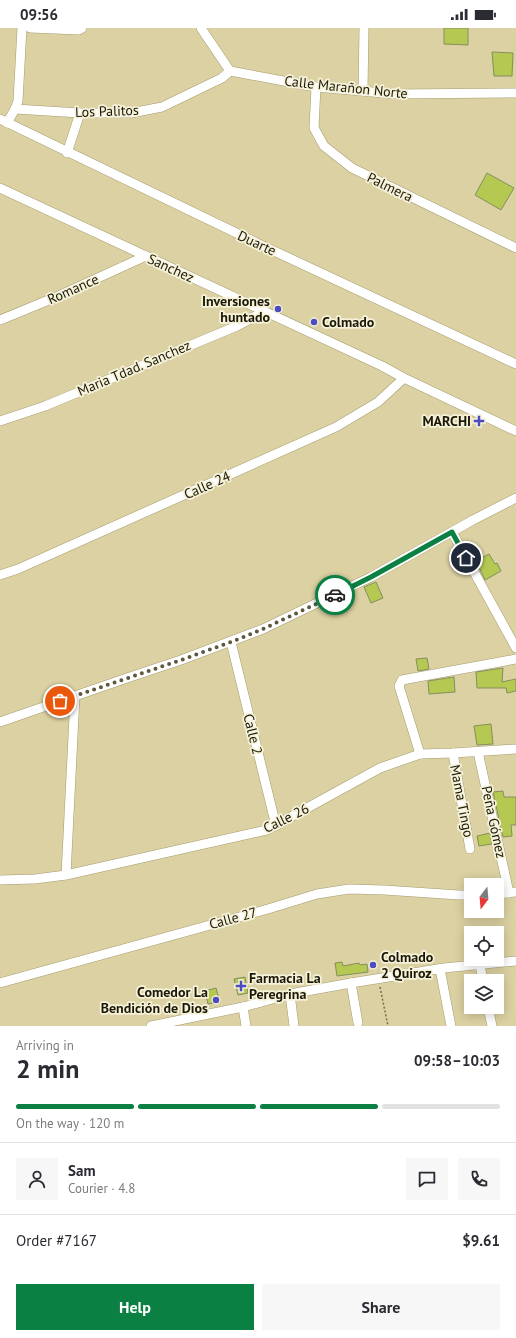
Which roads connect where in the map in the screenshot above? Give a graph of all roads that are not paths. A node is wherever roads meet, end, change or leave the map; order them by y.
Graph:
1 (22, 28) edge
2 (30, 28) edge
3 (201, 28) edge
4 (364, 28) edge
5 (81, 29) edge
6 (230, 71) junction
7 (316, 87) junction
8 (363, 91) junction
9 (516, 93) edge
10 (15, 109) junction
11 (80, 113) junction
12 (4, 121) edge
13 (67, 153) junction
14 (0, 188) edge
15 (516, 248) edge
16 (146, 256) junction
17 (266, 311) junction
18 (0, 320) edge
19 (516, 364) edge
20 (404, 378) junction
21 (0, 421) edge
22 (516, 430) edge
23 (516, 498) edge
24 (452, 532) junction
25 (0, 575) edge
26 (231, 642) junction
27 (516, 648) edge
28 (516, 658) edge
29 (75, 696) junction
30 (0, 722) edge
31 (516, 749) edge
32 (478, 752) junction
33 (420, 754) junction
34 (453, 754) junction
35 (276, 826) junction
36 (470, 849) dead end
37 (66, 875) junction
38 (0, 880) edge
39 (513, 893) edge
40 (464, 895) edge
41 (516, 961) edge
42 (504, 962) edge
43 (464, 966) edge
44 (440, 969) junction
45 (0, 983) edge
46 (351, 983) junction
47 (290, 994) junction
48 (243, 1007) junction
49 (489, 1014) edge
50 (358, 1023) dead end
51 (151, 1026) edge
52 (246, 1026) edge
53 (294, 1026) edge
54 (451, 1026) edge
55 (492, 1026) edge

1 - 10 street
2 - 5 street
3 - 6 street
4 - 8 street
6 - 7 street, Calle Marañon Norte
6 - 11 street, Los Palitos
7 - 8 street, Calle Marañon Norte
7 - 15 street, Palmera
8 - 9 street, Calle Marañon Norte
10 - 11 street, Los Palitos
10 - 12 street
11 - 13 street
12 - 13 street, Duarte
13 - 19 street, Duarte
14 - 16 street, Sanchez
16 - 17 street, Sanchez
16 - 18 street, Romance
17 - 20 street, Sanchez
17 - 21 street, Maria Tdad. Sanchez
20 - 22 street, Sanchez
20 - 25 street, Calle 24
23 - 24 street
24 - 26 street
24 - 27 street
26 - 29 street
26 - 35 street, Calle 2
28 - 33 street
29 - 30 street
29 - 37 street
31 - 32 street, Calle 26
32 - 34 street, Calle 26
32 - 39 street, Peña Gómez
33 - 34 street, Calle 26
33 - 35 street, Calle 26
34 - 36 street, Mama Tingo
35 - 37 street, Calle 26
37 - 38 street, Calle 26
40 - 45 street, Calle 27
41 - 42 street
43 - 44 street
44 - 46 street
44 - 54 street
46 - 47 street
46 - 50 street
47 - 48 street
47 - 53 street
48 - 51 street
48 - 52 street
49 - 55 street

